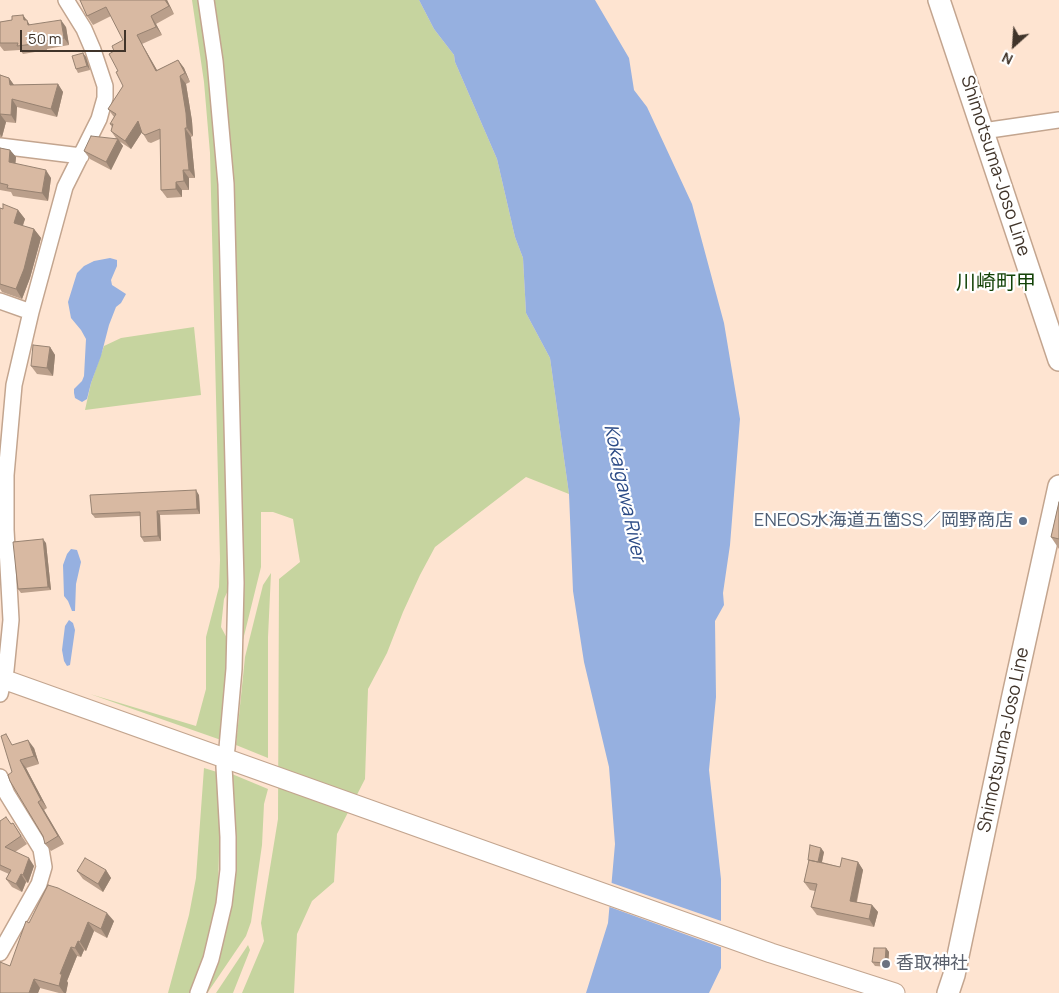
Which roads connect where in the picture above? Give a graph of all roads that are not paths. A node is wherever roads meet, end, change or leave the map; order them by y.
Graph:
1 (66, 0) edge
2 (206, 0) edge
3 (939, 0) edge
4 (1059, 120) edge
5 (983, 131) junction
6 (0, 146) edge
7 (81, 156) junction
8 (0, 301) edge
9 (31, 312) junction
10 (1059, 360) edge
11 (7, 387) edge
12 (1059, 486) edge
13 (1, 684) edge
14 (232, 760) junction
15 (0, 777) edge
16 (0, 953) edge
17 (198, 993) edge
18 (895, 993) edge
19 (948, 993) edge

1 - 7 street
2 - 14 street
3 - 5 main road, Shimotsuma-Joso Line
4 - 5 street
5 - 10 main road, Shimotsuma-Joso Line
6 - 7 street
7 - 9 street
8 - 9 street
9 - 11 street
11 - 13 street
12 - 19 main road, Shimotsuma-Joso Line
13 - 14 street
14 - 17 street
14 - 18 street
15 - 16 street

